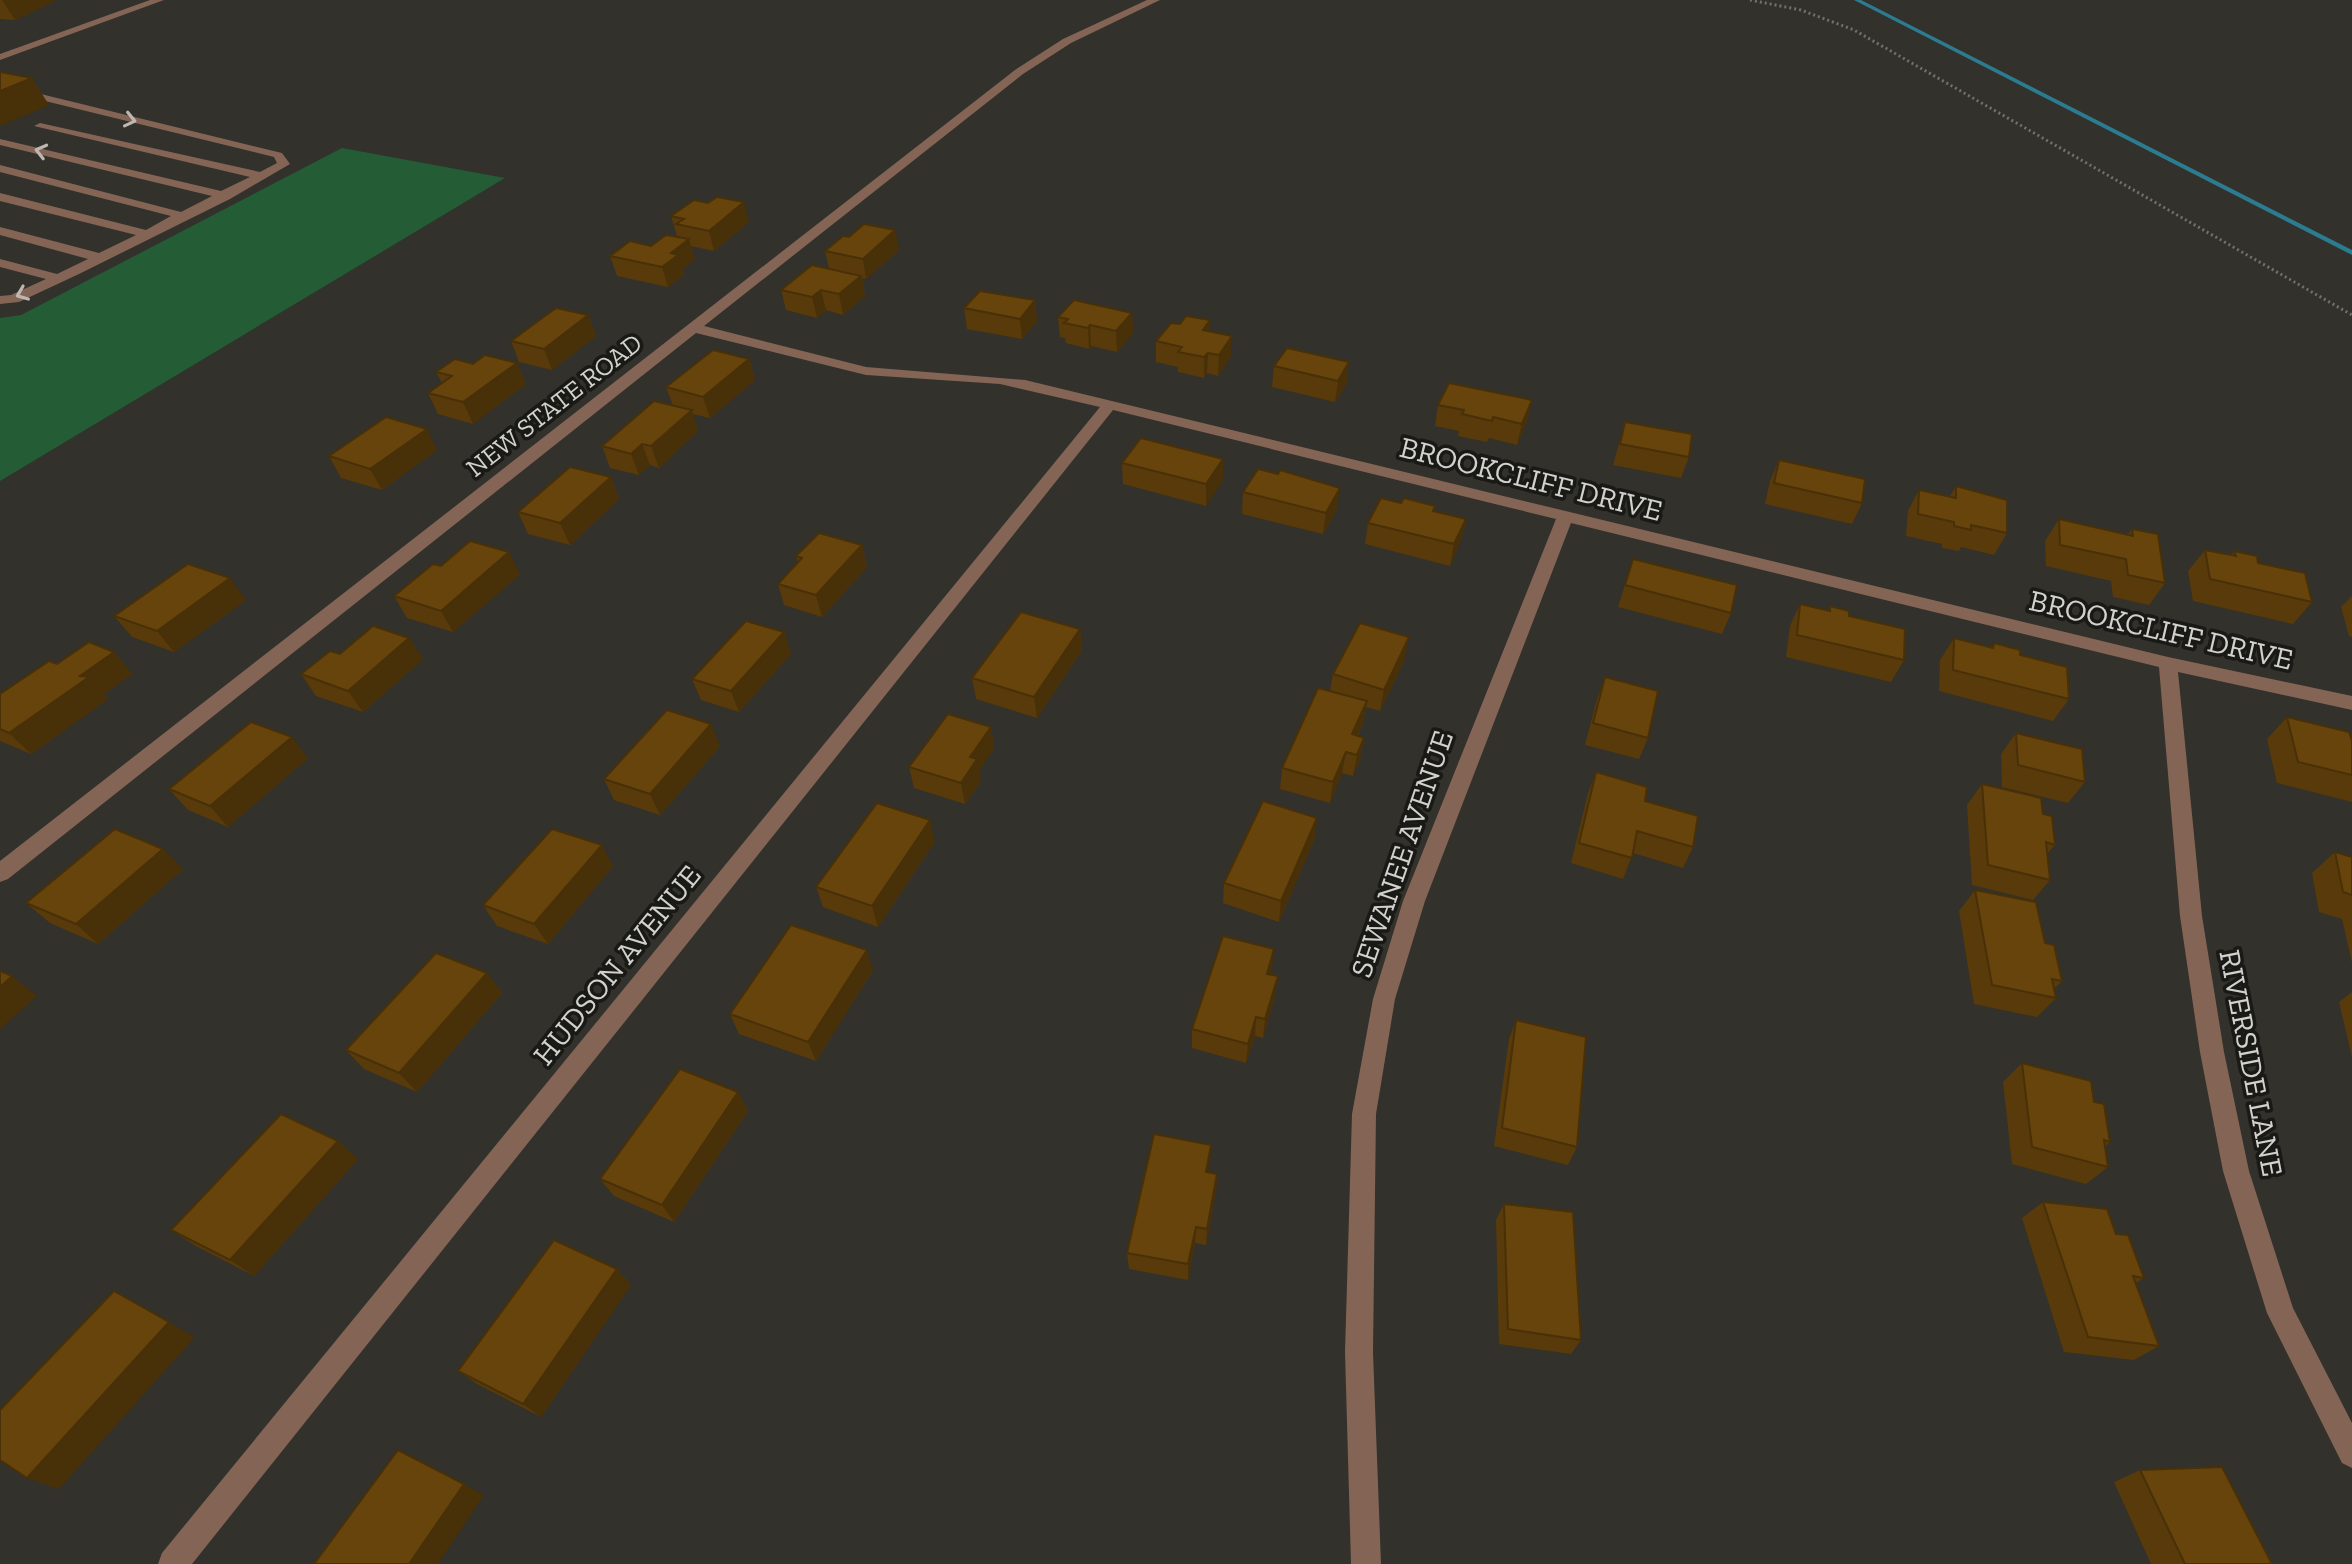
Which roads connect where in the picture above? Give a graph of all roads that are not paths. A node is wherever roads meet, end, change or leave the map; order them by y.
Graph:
1 (159, 0) edge
2 (1155, 0) edge
3 (0, 57) edge
4 (0, 87) edge
5 (80, 109) junction
6 (40, 126) junction
7 (1, 142) edge
8 (0, 168) edge
9 (263, 176) junction
10 (226, 196) junction
11 (0, 197) edge
12 (184, 216) junction
13 (0, 231) edge
14 (148, 234) junction
15 (101, 258) junction
16 (0, 263) edge
17 (58, 278) junction
18 (0, 300) edge
19 (694, 328) junction
20 (1110, 404) junction
21 (1565, 516) junction
22 (2168, 663) junction
23 (2352, 703) edge
24 (0, 873) edge
25 (2352, 1453) edge
26 (173, 1564) edge
27 (1366, 1564) edge

1 - 3 street
2 - 19 street, NEW STATE ROAD
4 - 5 street
5 - 6 street
5 -> 9 street
6 - 7 street
6 - 9 street
10 -> 7 street
8 - 12 street
9 - 10 street
10 - 12 street
11 - 14 street
12 - 14 street
13 - 15 street
14 - 15 street
15 - 17 street
16 - 17 street
17 -> 18 street
19 - 20 street, BROOKCLIFF DRIVE
19 - 24 street, NEW STATE ROAD
20 - 21 street, BROOKCLIFF DRIVE
20 - 26 street, HUDSON AVENUE
21 - 22 street, BROOKCLIFF DRIVE
21 - 27 street, SEWANEE AVENUE
22 - 23 street, BROOKCLIFF DRIVE
22 - 25 street, RIVERSIDE LANE

